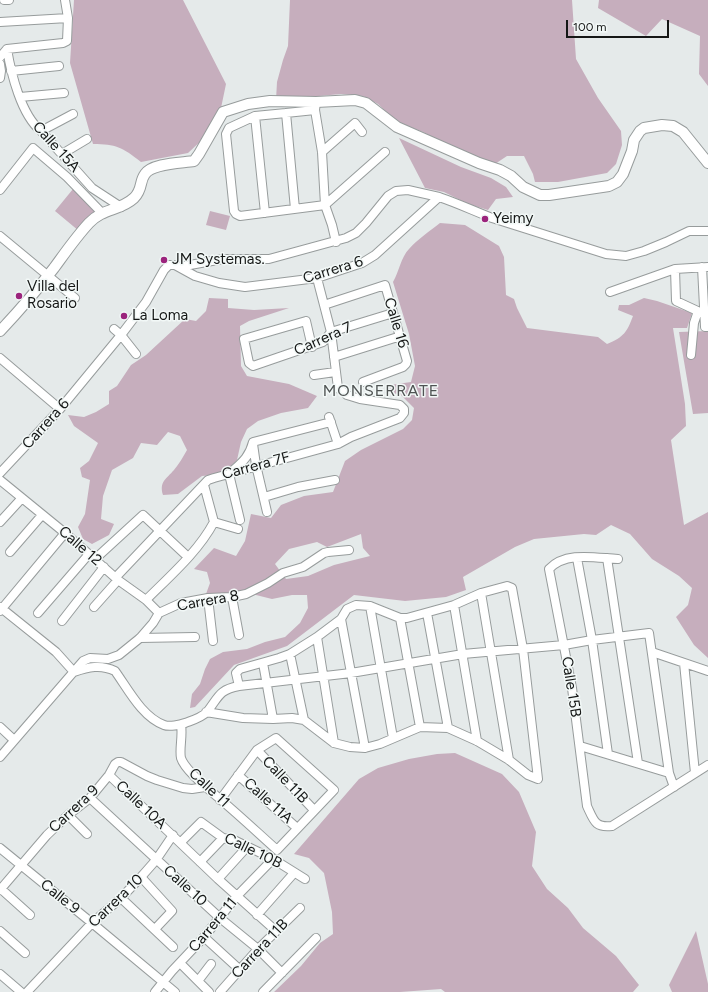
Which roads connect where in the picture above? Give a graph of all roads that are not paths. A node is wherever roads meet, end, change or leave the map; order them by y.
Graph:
1 (4, 0) edge
2 (9, 0) edge
3 (65, 0) edge
4 (68, 18) junction
5 (0, 22) edge
6 (7, 49) junction
7 (0, 57) edge
8 (0, 64) edge
9 (59, 66) dead end
10 (11, 71) junction
11 (0, 78) edge
12 (64, 94) dead end
13 (20, 97) junction
14 (316, 106) junction
15 (73, 114) dead end
16 (286, 114) junction
17 (255, 116) junction
18 (41, 131) junction
19 (362, 132) dead end
20 (87, 139) dead end
21 (322, 152) junction
22 (384, 152) dead end
23 (62, 154) junction
24 (708, 163) edge
25 (0, 190) edge
26 (439, 197) junction
27 (325, 205) junction
28 (120, 207) junction
29 (295, 209) junction
30 (102, 213) junction
31 (265, 213) junction
32 (708, 231) edge
33 (0, 236) edge
34 (336, 242) junction
35 (180, 267) junction
36 (705, 267) edge
37 (675, 269) junction
38 (48, 276) junction
39 (317, 278) junction
40 (610, 292) dead end
41 (74, 298) dead end
42 (324, 304) junction
43 (393, 313) junction
44 (701, 313) junction
45 (706, 327) edge
46 (114, 329) dead end
47 (0, 331) edge
48 (331, 332) junction
49 (121, 335) junction
50 (401, 336) junction
51 (312, 347) junction
52 (136, 354) dead end
53 (691, 355) dead end
54 (334, 357) junction
55 (0, 358) edge
56 (335, 372) junction
57 (314, 375) dead end
58 (363, 382) dead end
59 (60, 410) junction
60 (253, 442) junction
61 (338, 444) junction
62 (256, 465) junction
63 (0, 473) edge
64 (229, 474) junction
65 (0, 480) edge
66 (335, 480) dead end
67 (204, 486) junction
68 (264, 497) junction
69 (22, 498) junction
70 (267, 512) dead end
71 (42, 515) junction
72 (240, 520) dead end
73 (0, 522) edge
74 (214, 522) junction
75 (238, 529) dead end
76 (160, 532) junction
77 (65, 533) junction
78 (349, 550) dead end
79 (10, 552) dead end
80 (92, 557) junction
81 (188, 557) junction
82 (577, 558) junction
83 (607, 558) junction
84 (618, 559) dead end
85 (104, 567) junction
86 (117, 579) junction
87 (481, 593) junction
88 (232, 597) junction
89 (208, 598) junction
90 (146, 600) junction
91 (454, 605) junction
92 (370, 606) junction
93 (94, 607) dead end
94 (1, 609) edge
95 (38, 613) dead end
96 (159, 613) junction
97 (427, 613) junction
98 (400, 618) junction
99 (341, 619) junction
100 (62, 621) dead end
101 (239, 635) dead end
102 (619, 636) junction
103 (195, 637) dead end
104 (317, 637) junction
105 (140, 638) junction
106 (592, 640) junction
107 (213, 641) dead end
108 (564, 645) junction
109 (523, 649) junction
110 (490, 652) junction
111 (652, 652) junction
112 (290, 654) junction
113 (463, 654) junction
114 (435, 659) junction
115 (263, 663) junction
116 (407, 663) junction
117 (684, 663) junction
118 (380, 668) junction
119 (708, 671) edge
120 (74, 672) junction
121 (351, 672) junction
122 (323, 676) junction
123 (296, 680) junction
124 (267, 682) junction
125 (239, 686) junction
126 (206, 712) junction
127 (273, 719) junction
128 (304, 720) junction
129 (181, 724) junction
130 (0, 727) edge
131 (420, 727) junction
132 (448, 728) junction
133 (393, 738) junction
134 (14, 740) junction
135 (477, 741) junction
136 (334, 743) junction
137 (580, 746) junction
138 (365, 748) junction
139 (257, 750) junction
140 (608, 754) junction
141 (0, 757) edge
142 (509, 760) junction
143 (638, 763) junction
144 (708, 765) edge
145 (669, 773) junction
146 (696, 773) junction
147 (109, 775) junction
148 (238, 775) junction
149 (674, 786) junction
150 (205, 787) junction
151 (90, 798) junction
152 (220, 800) junction
153 (314, 810) junction
154 (68, 815) junction
155 (297, 828) junction
156 (87, 834) dead end
157 (173, 835) junction
158 (223, 838) junction
159 (181, 842) junction
160 (248, 847) junction
161 (0, 848) edge
162 (273, 859) junction
163 (156, 860) junction
164 (200, 862) junction
165 (21, 865) junction
166 (294, 873) junction
167 (141, 878) junction
168 (218, 879) junction
169 (305, 879) dead end
170 (0, 889) edge
171 (237, 896) junction
172 (121, 898) junction
173 (300, 908) dead end
174 (30, 915) dead end
175 (257, 915) junction
176 (220, 918) junction
177 (92, 922) junction
178 (155, 929) junction
179 (0, 931) edge
180 (276, 931) junction
181 (204, 937) junction
182 (316, 938) dead end
183 (173, 947) dead end
184 (258, 949) junction
185 (25, 953) dead end
186 (180, 963) junction
187 (211, 964) dead end
188 (239, 969) junction
189 (282, 973) junction
190 (0, 974) edge
191 (198, 981) junction
192 (164, 982) junction
193 (21, 992) edge
194 (27, 992) edge
195 (155, 992) edge
196 (175, 992) edge
197 (209, 992) edge
198 (220, 992) edge
199 (263, 992) edge

1 - 2 street
3 - 4 street
4 - 5 street
4 - 6 street
6 - 7 street
6 - 10 street, Calle 15A
8 - 11 street
9 - 10 street
10 - 13 street, Calle 15A
12 - 13 street
13 - 18 street, Calle 15A
14 - 16 street
14 - 21 street
14 - 24 street
14 - 28 street
15 - 18 street
16 - 17 street
16 - 29 street
17 - 31 street
17 - 31 street
18 - 23 street, Calle 15A
19 - 21 street
20 - 23 street
21 - 27 street
22 - 27 street
23 - 28 street, Calle 15A
25 - 30 street
26 - 32 street
26 - 34 street
26 - 39 street, Carrera 6
27 - 29 street
27 - 34 street
28 - 30 street
29 - 31 street
30 - 38 street
33 - 38 street
34 - 35 street
35 - 39 street, Carrera 6
35 - 49 street, Carrera 6
36 - 37 street
36 - 44 street
37 - 40 street
37 - 44 street
38 - 41 street
38 - 47 street
39 - 42 street
42 - 43 street, Calle 16
42 - 48 street
43 - 48 street, Carrera 7
43 - 50 street, Calle 16
44 - 45 street
44 - 53 street
46 - 49 street
48 - 51 street, Carrera 7
48 - 54 street
49 - 52 street
49 - 59 street, Carrera 6
50 - 54 street
50 - 58 street, Calle 16
51 - 51 street, Carrera 7
54 - 56 street
55 - 59 street
56 - 57 street
56 - 61 street, Carrera 7F
59 - 63 street, Carrera 6
60 - 61 street
60 - 62 street
60 - 64 street
61 - 62 street, Carrera 7F
62 - 64 street, Carrera 7F
62 - 68 street
64 - 67 street, Carrera 7F
64 - 72 street
65 - 69 street, Calle 12
66 - 68 street
67 - 74 street
67 - 76 street, Carrera 7F
68 - 70 street
69 - 71 street, Calle 12
69 - 73 street
71 - 77 street, Calle 12
71 - 79 street
74 - 75 street
74 - 81 street
76 - 80 street
76 - 81 street
76 - 86 street, Carrera 7F
77 - 80 street, Calle 12
77 - 94 street
78 - 88 street, Carrera 8
80 - 85 street, Calle 12
80 - 95 street
81 - 90 street
82 - 83 street
82 - 106 street
82 - 108 street, Calle 15B
83 - 84 street
83 - 102 street
85 - 86 street, Calle 12
85 - 100 street
86 - 90 street, Calle 12
86 - 93 street, Carrera 7F
87 - 91 street
87 - 109 street
87 - 110 street
88 - 89 street, Carrera 8
88 - 101 street
89 - 96 street, Carrera 8
89 - 107 street
90 - 96 street, Calle 12
91 - 97 street
91 - 113 street
92 - 98 street
92 - 99 street
92 - 118 street
94 - 120 street
96 - 105 street, Carrera 8
97 - 98 street
97 - 114 street
98 - 116 street
99 - 104 street
99 - 121 street
102 - 106 street
102 - 111 street
102 - 143 street
103 - 105 street
104 - 112 street
104 - 122 street
105 - 120 street, Carrera 8
106 - 108 street
106 - 140 street
108 - 109 street
108 - 137 street, Calle 15B
109 - 110 street
109 - 142 street
110 - 113 street
110 - 142 street
111 - 117 street
111 - 145 street
112 - 115 street
112 - 123 street
113 - 114 street
113 - 135 street
114 - 116 street
114 - 132 street
115 - 124 street
115 - 125 street
116 - 118 street
116 - 131 street
117 - 119 street
117 - 146 street
118 - 121 street
118 - 133 street
120 - 129 street
120 - 134 street, Carrera 8
121 - 122 street
121 - 138 street
122 - 123 street
122 - 136 street
123 - 124 street
123 - 128 street
124 - 125 street
124 - 127 street
125 - 126 street
126 - 127 street
126 - 129 street
127 - 128 street
128 - 136 street
129 - 150 street, Calle 11
130 - 134 street
131 - 132 street
131 - 133 street
132 - 135 street
133 - 138 street
134 - 141 street, Carrera 8
135 - 142 street
136 - 138 street
137 - 140 street
137 - 149 street, Calle 15B
139 - 148 street
139 - 153 street, Calle 11B
139 - 153 street
140 - 143 street
143 - 145 street
144 - 146 street
145 - 149 street
146 - 149 street
147 - 150 street, Carrera 9
147 - 151 street, Carrera 9
147 - 157 street, Calle 10A
148 - 152 street
148 - 155 street, Calle 11A
150 - 152 street, Calle 11
151 - 154 street, Carrera 9
151 - 163 street, Calle 10
152 - 155 street, Calle 11
153 - 155 street
154 - 156 street
154 - 165 street, Carrera 9
157 - 159 street
157 - 163 street, Carrera 10
158 - 159 street, Calle 10B
158 - 160 street, Calle 10B
158 - 164 street
159 - 164 street
160 - 162 street, Calle 10B
160 - 168 street
161 - 165 street, Calle 9
162 - 166 street, Calle 10B
162 - 171 street, Carrera 11
163 - 167 street, Carrera 10
163 - 176 street, Calle 10
164 - 168 street
165 - 170 street, Carrera 9
165 - 177 street, Calle 9
166 - 169 street, Calle 10B
166 - 175 street, Carrera 11
167 - 172 street, Carrera 10
167 - 178 street
168 - 171 street
170 - 174 street
171 - 175 street
171 - 176 street, Carrera 11
172 - 177 street, Carrera 10
172 - 178 street
173 - 180 street, Carrera 11B
175 - 180 street
176 - 181 street, Carrera 11
176 - 184 street, Calle 10
177 - 192 street, Calle 9
177 - 194 street, Carrera 10
178 - 183 street
179 - 185 street
180 - 184 street, Carrera 11B
181 - 186 street, Carrera 11
181 - 188 street
182 - 189 street
184 - 188 street, Carrera 11B
184 - 189 street, Calle 10
186 - 191 street
186 - 192 street, Carrera 11
187 - 191 street
188 - 198 street, Carrera 11B
189 - 199 street
190 - 193 street
191 - 197 street
192 - 195 street, Carrera 11
192 - 196 street, Calle 9

